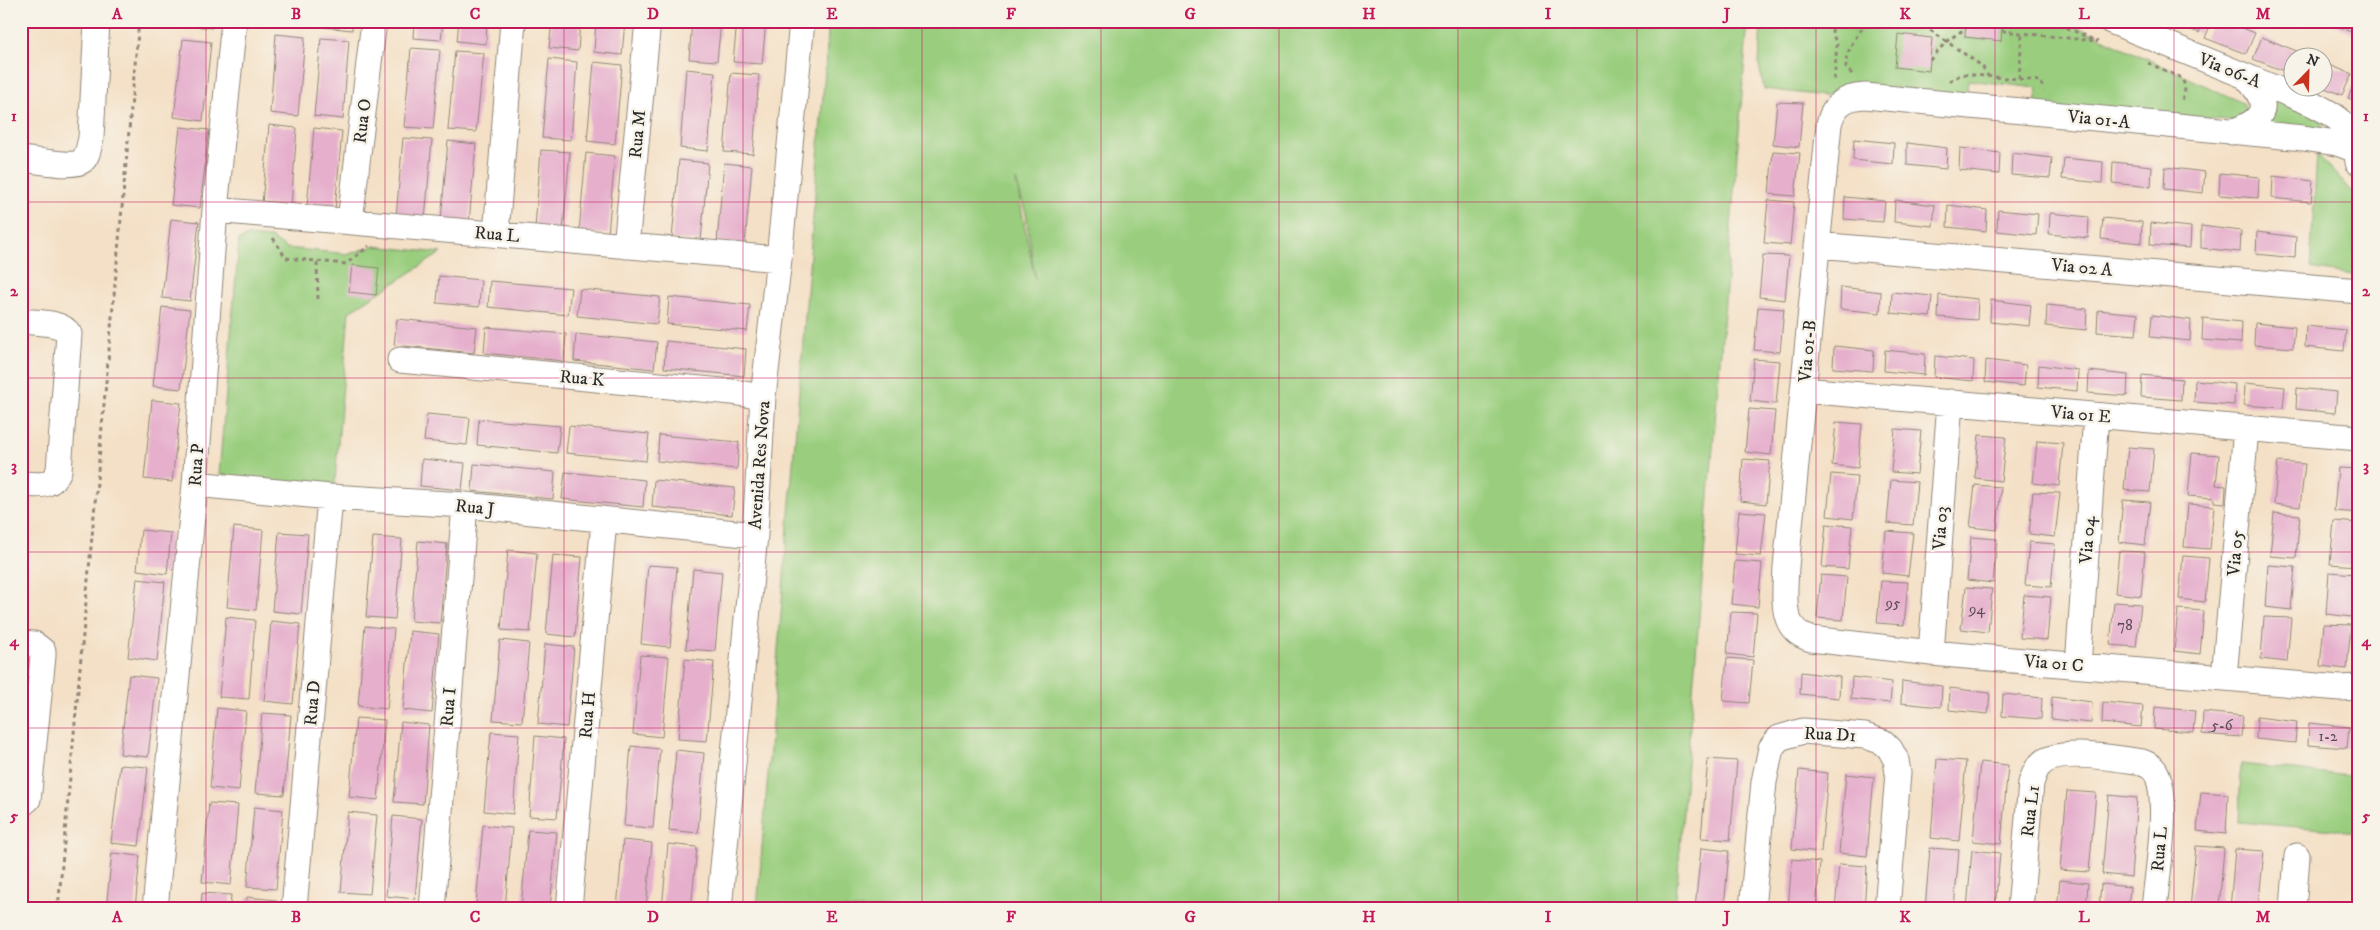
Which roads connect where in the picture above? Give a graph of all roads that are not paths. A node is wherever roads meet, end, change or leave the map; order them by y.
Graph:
1 (97, 21) edge
2 (234, 21) edge
3 (374, 21) edge
4 (513, 21) edge
5 (648, 21) edge
6 (802, 21) edge
7 (2111, 21) edge
8 (2246, 77) junction
9 (1832, 112) joint
10 (2232, 132) junction
11 (2358, 155) edge
12 (21, 159) edge
13 (215, 210) junction
14 (350, 221) junction
15 (496, 234) junction
16 (1817, 245) junction
17 (626, 246) junction
18 (779, 258) junction
19 (2353, 290) edge
20 (21, 322) edge
21 (400, 360) dead end
22 (1803, 390) junction
23 (763, 397) junction
24 (1950, 402) junction
25 (2096, 416) junction
26 (2246, 429) junction
27 (2359, 438) edge
28 (21, 484) edge
29 (195, 484) junction
30 (330, 497) junction
31 (465, 505) junction
32 (604, 521) junction
33 (754, 535) junction
34 (1785, 591) joint
35 (21, 643) edge
36 (1931, 653) junction
37 (2078, 665) junction
38 (2224, 677) junction
39 (2359, 687) edge
40 (2161, 789) joint
41 (21, 805) edge
42 (2297, 856) dead end
43 (155, 909) edge
44 (294, 909) edge
45 (432, 909) edge
46 (569, 909) edge
47 (719, 909) edge
48 (1752, 909) edge
49 (1887, 909) edge
50 (2020, 909) edge
51 (2154, 909) edge
52 (2293, 909) edge

1 - 12 street
2 - 13 street, Rua P
3 - 14 street, Rua O
4 - 15 street
5 - 17 street, Rua M
6 - 18 street, Avenida Res Nova
7 - 8 street, Via 06-A
8 - 10 street
8 - 11 street, Via 06-A
9 - 10 street, Via 01-A
9 - 16 street, Via 01-B
10 - 11 street, Via 01-A
13 - 14 street, Rua L
13 - 29 street, Rua P
14 - 15 street, Rua L
15 - 17 street, Rua L
16 - 19 street, Via 02 A
16 - 22 street, Via 01-B
17 - 18 street, Rua L
18 - 23 street, Avenida Res Nova
20 - 28 street
21 - 23 street, Rua K
22 - 24 street, Via 01 E
22 - 34 street, Via 01-B
23 - 33 street, Avenida Res Nova
24 - 25 street, Via 01 E
24 - 36 street, Via 03
25 - 26 street, Via 01 E
25 - 37 street, Via 04
26 - 27 street, Via 01 E
26 - 38 street, Via 05
29 - 30 street, Rua J
29 - 43 street, Rua P
30 - 31 street, Rua J
30 - 44 street, Rua D
31 - 32 street, Rua J
31 - 45 street, Rua I
32 - 33 street, Rua J
32 - 46 street, Rua H
33 - 47 street, Avenida Res Nova
34 - 36 street, Via 01 C
35 - 41 street
36 - 37 street, Via 01 C
37 - 38 street, Via 01 C
38 - 39 street, Via 01 C
40 - 50 street, Rua L1
40 - 51 street, Rua L
42 - 52 street
48 - 49 street, Rua D1

